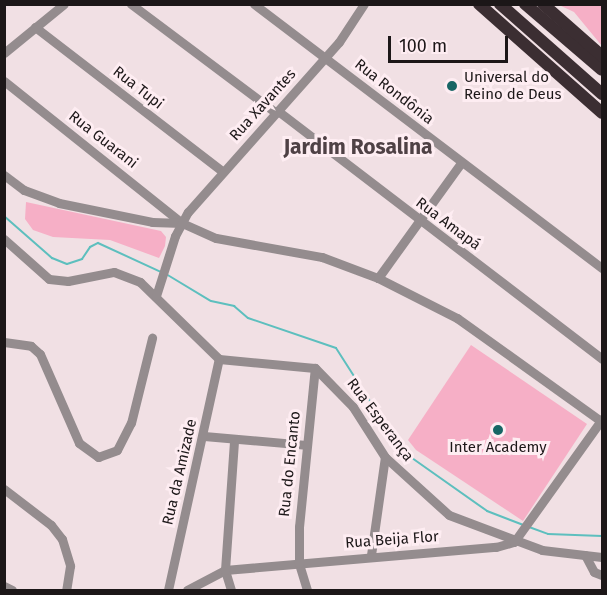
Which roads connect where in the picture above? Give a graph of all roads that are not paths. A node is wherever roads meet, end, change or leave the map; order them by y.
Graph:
1 (64, 4) edge
2 (131, 4) edge
3 (254, 4) edge
4 (364, 4) edge
5 (479, 4) edge
6 (500, 4) edge
7 (543, 4) edge
8 (526, 6) edge
9 (34, 27) junction
10 (4, 53) edge
11 (603, 56) edge
12 (326, 57) junction
13 (603, 70) edge
14 (4, 81) edge
15 (603, 94) edge
16 (277, 112) junction
17 (603, 113) edge
18 (461, 163) junction
19 (223, 172) junction
20 (4, 175) edge
21 (182, 223) junction
22 (421, 223) junction
23 (4, 239) edge
24 (603, 268) edge
25 (378, 278) junction
26 (156, 296) junction
27 (152, 338) dead end
28 (4, 342) edge
29 (219, 359) junction
30 (603, 359) edge
31 (315, 368) junction
32 (602, 420) edge
33 (204, 436) junction
34 (234, 441) junction
35 (306, 445) junction
36 (385, 457) junction
37 (4, 489) edge
38 (514, 542) junction
39 (371, 555) junction
40 (585, 555) junction
41 (603, 557) edge
42 (299, 563) junction
43 (225, 570) junction
44 (603, 575) edge
45 (4, 585) edge
46 (12, 591) edge
47 (66, 591) edge
48 (168, 591) edge
49 (187, 591) edge
50 (231, 591) edge
51 (307, 591) edge

1 - 9 street
2 - 16 street, Rua Amapá
3 - 12 street, Rua Rondônia
4 - 12 street, Rua Xavantes
5 - 17 highway
6 - 15 highway
7 - 11 highway
8 - 13 highway
9 - 10 street
9 - 19 street, Rua Tupi
12 - 16 street, Rua Xavantes
12 - 18 street, Rua Rondônia
14 - 21 street, Rua Guarani
16 - 19 street, Rua Xavantes
16 - 22 street, Rua Amapá
18 - 22 street
18 - 24 street, Rua Rondônia
19 - 21 street, Rua Xavantes
20 - 21 street
21 - 25 street
21 - 26 street, Rua Xavantes
22 - 25 street
22 - 30 street, Rua Amapá
23 - 26 street
25 - 32 street
26 - 29 street
27 - 28 street
29 - 31 street
29 - 33 street, Rua da Amizade
31 - 35 street, Rua do Encanto
31 - 36 street, Rua Esperança
32 - 38 street
33 - 34 street
33 - 48 street, Rua da Amizade
34 - 35 street
34 - 43 street
35 - 42 street, Rua do Encanto
36 - 38 street, Rua Esperança
36 - 39 street
37 - 47 street
38 - 39 street, Rua Beija Flor
38 - 40 street, Rua Beija Flor
39 - 42 street, Rua Beija Flor
40 - 41 street, Rua Beija Flor
40 - 44 street
42 - 43 street, Rua Beija Flor
42 - 51 street, Rua do Encanto
43 - 49 street, Rua Beija Flor
43 - 50 street
45 - 46 street

